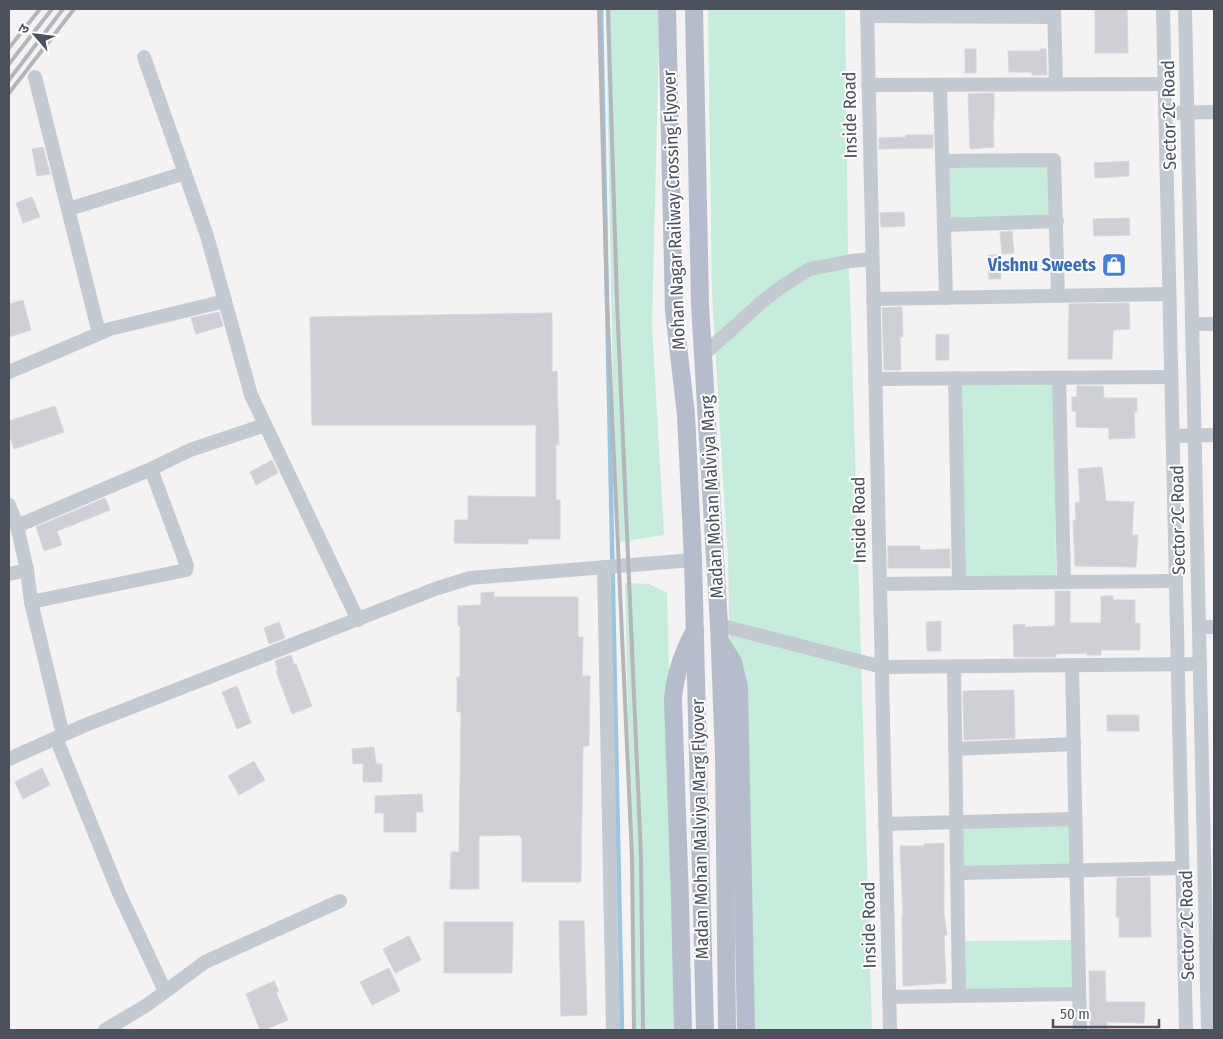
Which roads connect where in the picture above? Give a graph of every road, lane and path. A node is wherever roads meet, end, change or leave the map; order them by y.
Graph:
1 (667, 9) edge
2 (694, 9) edge
3 (1163, 9) edge
4 (1185, 9) edge
5 (867, 12) edge
6 (935, 13) edge
7 (1054, 13) edge
8 (144, 57) dead end
9 (35, 77) dead end
10 (1056, 84) junction
11 (1165, 84) junction
12 (868, 85) junction
13 (940, 85) junction
14 (1214, 112) edge
15 (1165, 113) junction
16 (1188, 113) junction
17 (942, 161) junction
18 (185, 173) junction
19 (69, 209) junction
20 (1057, 221) junction
21 (944, 225) junction
22 (1190, 225) junction
23 (1168, 226) junction
24 (872, 259) junction
25 (1169, 294) junction
26 (1058, 296) junction
27 (946, 298) junction
28 (873, 299) junction
29 (225, 301) junction
30 (1192, 324) junction
31 (1214, 324) edge
32 (99, 333) junction
33 (704, 354) junction
34 (9, 372) edge
35 (1171, 377) junction
36 (954, 378) junction
37 (1059, 378) junction
38 (875, 379) junction
39 (265, 425) junction
40 (1214, 435) edge
41 (1173, 436) junction
42 (1195, 436) junction
43 (151, 469) junction
44 (9, 505) edge
45 (17, 526) junction
46 (693, 560) junction
47 (606, 567) junction
48 (27, 570) junction
49 (9, 574) edge
50 (1176, 581) junction
51 (1064, 582) junction
52 (959, 583) junction
53 (880, 584) junction
54 (30, 602) junction
55 (358, 620) junction
56 (1199, 627) junction
57 (1214, 627) edge
58 (695, 629) junction
59 (719, 633) junction
60 (1178, 664) junction
61 (1200, 664) junction
62 (954, 666) junction
63 (1072, 666) junction
64 (882, 667) junction
65 (1208, 722) edge
66 (60, 736) junction
67 (1074, 744) junction
68 (956, 749) junction
69 (9, 759) edge
70 (1075, 818) junction
71 (957, 822) junction
72 (885, 824) junction
73 (1182, 847) junction
74 (1209, 847) edge
75 (1182, 868) junction
76 (1076, 871) junction
77 (957, 873) junction
78 (340, 900) dead end
79 (1210, 924) edge
80 (165, 991) junction
81 (1080, 994) junction
82 (959, 996) junction
83 (889, 997) junction
84 (1210, 1024) edge
85 (105, 1030) edge
86 (613, 1030) edge
87 (683, 1030) edge
88 (705, 1030) edge
89 (727, 1030) edge
90 (746, 1030) edge
91 (890, 1030) edge
92 (1080, 1030) edge
93 (1186, 1030) edge

1 - 46 main road, Mohan Nagar Railway Crossing Flyover
2 - 33 main road, Mohan Nagar Railway Crossing Flyover
3 - 11 street, Sector 2C Road
4 - 16 street, Sector 2C Road
5 - 6 street
5 - 12 street, Inside Road
6 - 7 street
7 - 10 street
8 - 18 street
9 - 19 street
10 - 11 street
10 - 13 street
11 - 15 street, Sector 2C Road
12 - 13 street
12 - 24 street, Inside Road
13 - 17 street
14 - 16 street
15 - 16 street
15 - 23 street, Sector 2C Road
16 - 22 street, Sector 2C Road
17 - 20 street
17 - 21 street
18 - 19 street
18 - 29 street
19 - 32 street
20 - 21 street
20 - 26 street
21 - 27 street
22 - 23 street
22 - 30 street, Sector 2C Road
23 - 25 street, Sector 2C Road
24 - 28 street, Inside Road
24 - 33 street
25 - 26 street
25 - 35 street, Sector 2C Road
26 - 27 street
27 - 28 street
28 - 38 street, Inside Road
29 - 32 street
29 - 39 street
30 - 31 street
30 - 42 street, Sector 2C Road
32 - 34 street
33 - 59 main road, Madan Mohan Malviya Marg
35 - 37 street
35 - 41 street, Sector 2C Road
36 - 37 street
36 - 38 street
36 - 52 street
37 - 51 street
38 - 53 street, Inside Road
39 - 43 street
39 - 55 street
40 - 42 street
41 - 42 street
41 - 50 street, Sector 2C Road
42 - 56 street, Sector 2C Road
43 - 45 street
43 - 54 street
44 - 45 street
45 - 48 street
46 - 47 street
46 - 58 main road, Madan Mohan Malviya Marg
47 - 55 street
47 - 86 street
48 - 49 street
48 - 54 street
50 - 51 street
50 - 60 street, Sector 2C Road
51 - 52 street
52 - 53 street
53 - 64 street, Inside Road
54 - 66 street
55 - 66 street
56 - 57 street
56 - 61 street, Sector 2C Road
58 - 87 main road
58 - 88 main road, Madan Mohan Malviya Marg Flyover
59 - 64 street
59 - 89 main road, Madan Mohan Malviya Marg Flyover
59 - 90 main road
60 - 61 street
60 - 63 street
60 - 73 street, Sector 2C Road
61 - 65 street, Sector 2C Road
62 - 63 street
62 - 64 street
62 - 68 street
63 - 67 street
64 - 72 street, Inside Road
65 - 74 street, Sector 2C Road
66 - 69 street
66 - 80 street
67 - 68 street
67 - 70 street
68 - 71 street
70 - 71 street
70 - 76 street
71 - 72 street
71 - 77 street
72 - 83 street, Inside Road
73 - 74 street
73 - 75 street, Sector 2C Road
74 - 79 street, Sector 2C Road
75 - 76 street
75 - 93 street, Sector 2C Road
76 - 77 street
76 - 81 street
77 - 82 street
78 - 80 street
79 - 84 street, Sector 2C Road
80 - 85 street
81 - 82 street
81 - 92 street
82 - 83 street
83 - 91 street, Inside Road

